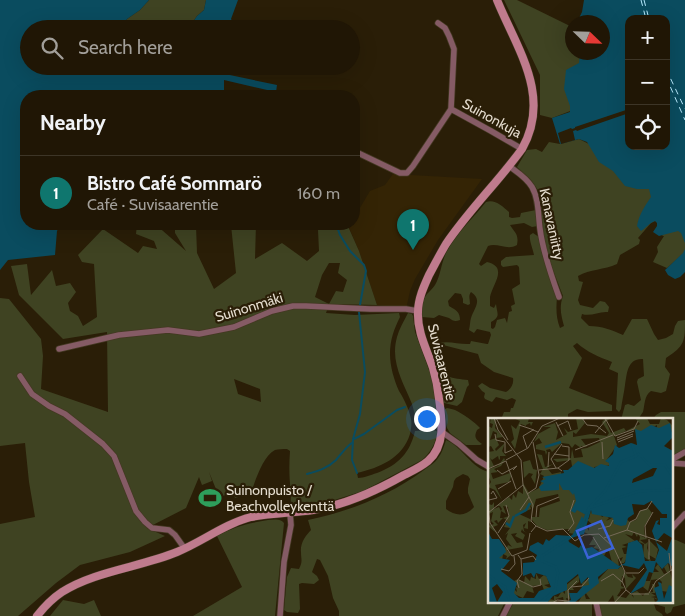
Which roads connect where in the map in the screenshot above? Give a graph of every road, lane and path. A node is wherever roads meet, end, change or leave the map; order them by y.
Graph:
1 (497, 0) edge
2 (438, 23) dead end
3 (452, 109) junction
4 (522, 149) junction
5 (360, 154) edge
6 (509, 166) junction
7 (559, 297) dead end
8 (418, 311) junction
9 (59, 349) dead end
10 (20, 376) dead end
11 (442, 432) junction
12 (685, 452) edge
13 (672, 461) edge
14 (672, 462) edge
15 (685, 464) edge
16 (488, 466) edge
17 (290, 513) junction
18 (685, 514) edge
19 (672, 528) edge
20 (185, 549) junction
21 (509, 604) edge
22 (37, 616) edge
23 (280, 616) edge
24 (503, 616) edge

1 - 4 street, Suvisaarentie
2 - 3 street, Suinonkuja
3 - 4 street, Suinonkuja
3 - 5 street
4 - 6 street, Suvisaarentie
6 - 7 street, Kanavaniitty
6 - 8 street, Suvisaarentie
8 - 9 street, Suinonmäki
8 - 11 street, Suvisaarentie
10 - 20 street
11 - 16 street
11 - 17 street, Suvisaarentie
12 - 13 street
14 - 15 street
17 - 20 street, Suvisaarentie
17 - 23 street
18 - 19 street
20 - 22 street, Suvisaarentie
21 - 24 street

